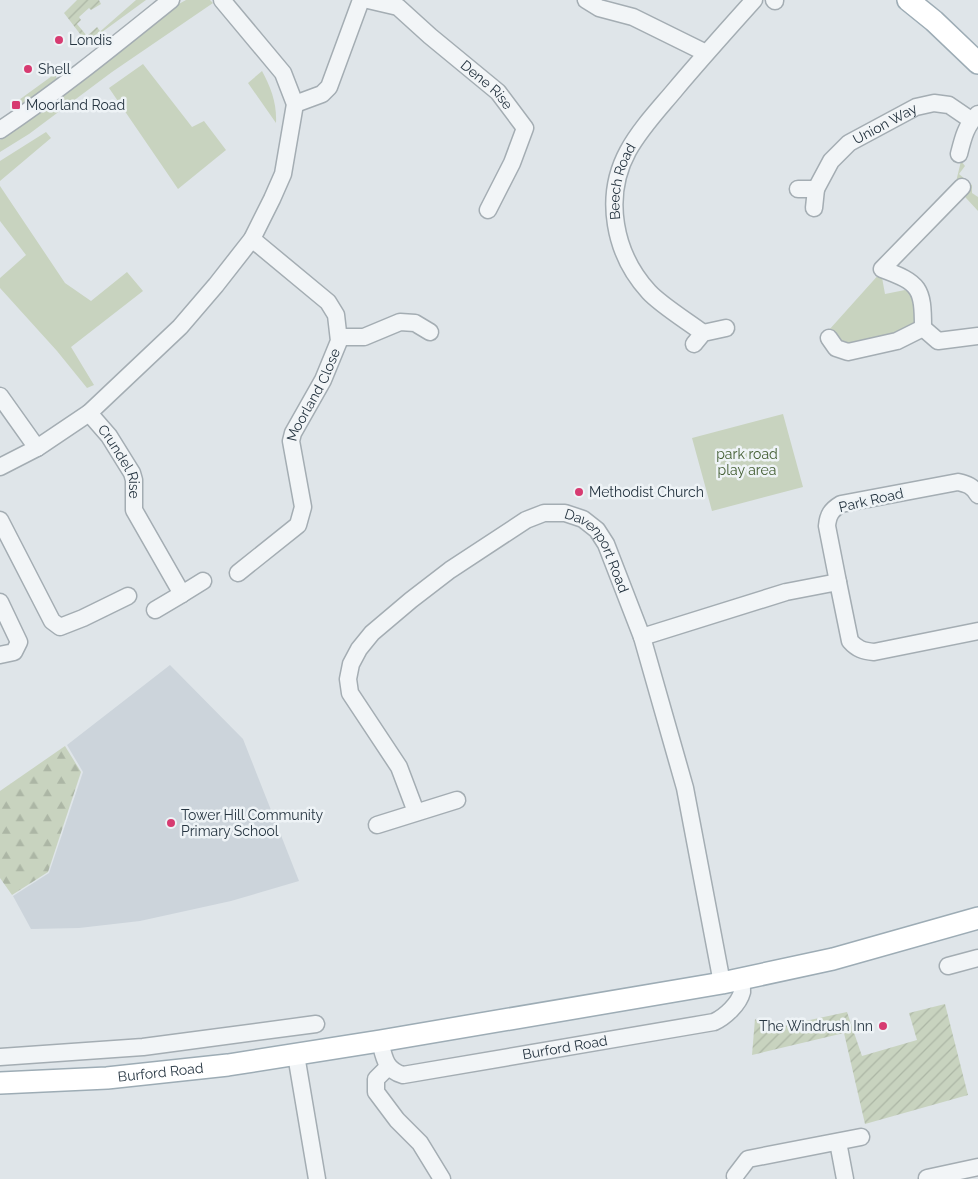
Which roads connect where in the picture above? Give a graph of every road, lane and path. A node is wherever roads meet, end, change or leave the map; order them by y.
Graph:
1 (172, 0) edge
2 (222, 0) edge
3 (361, 0) edge
4 (368, 0) edge
5 (586, 0) edge
6 (754, 0) edge
7 (908, 0) edge
8 (706, 53) junction
9 (978, 63) edge
10 (295, 104) junction
11 (975, 117) edge
12 (0, 130) edge
13 (959, 154) dead end
14 (962, 187) dead end
15 (798, 189) dead end
16 (816, 189) junction
17 (814, 208) dead end
18 (488, 210) dead end
19 (252, 239) junction
20 (726, 328) dead end
21 (923, 328) junction
22 (430, 332) dead end
23 (978, 336) edge
24 (339, 337) junction
25 (829, 338) dead end
26 (0, 396) edge
27 (89, 413) junction
28 (37, 448) junction
29 (0, 466) edge
30 (978, 495) edge
31 (0, 520) edge
32 (238, 573) dead end
33 (203, 582) dead end
34 (838, 582) junction
35 (182, 594) junction
36 (128, 596) dead end
37 (0, 602) edge
38 (155, 610) dead end
39 (978, 631) edge
40 (642, 637) junction
41 (0, 655) edge
42 (457, 800) dead end
43 (416, 812) junction
44 (376, 825) dead end
45 (978, 918) edge
46 (978, 958) edge
47 (948, 966) dead end
48 (732, 981) junction
49 (316, 1024) dead end
50 (380, 1041) junction
51 (296, 1055) junction
52 (0, 1057) edge
53 (388, 1067) junction
54 (0, 1083) edge
55 (861, 1137) dead end
56 (838, 1142) junction
57 (978, 1167) edge
58 (735, 1176) dead end
59 (949, 1176) edge
60 (927, 1178) edge
61 (317, 1179) edge
62 (442, 1179) edge
63 (845, 1179) edge

1 - 12 street
2 - 10 street
3 - 10 street
4 - 18 street, Dene Rise
5 - 8 street
6 - 8 street, Beech Road
7 - 9 main road
8 - 20 street, Beech Road
10 - 19 street
11 - 13 street, Union Way
11 - 16 street, Union Way
14 - 21 street
15 - 16 street
16 - 17 street, Union Way
19 - 24 street, Moorland Close
19 - 27 street
21 - 23 street
21 - 25 street
22 - 24 street, Moorland Close
24 - 32 street, Moorland Close
26 - 28 street
27 - 28 street
27 - 35 street, Crundel Rise
28 - 29 street
30 - 34 street, Park Road
31 - 36 street
33 - 35 street
34 - 39 street, Park Road
34 - 40 street
35 - 38 street
37 - 41 street
40 - 43 street, Davenport Road
40 - 48 street, Davenport Road
42 - 43 street
43 - 44 street
45 - 48 main road, Burford Road
46 - 47 street
48 - 50 main road, Burford Road
48 - 53 street, Burford Road
49 - 52 street, Burford Road
50 - 51 main road, Burford Road
50 - 53 street
51 - 54 main road, Burford Road
51 - 61 street
53 - 62 street
55 - 56 street
56 - 58 street
56 - 63 street
57 - 59 street
59 - 60 street

